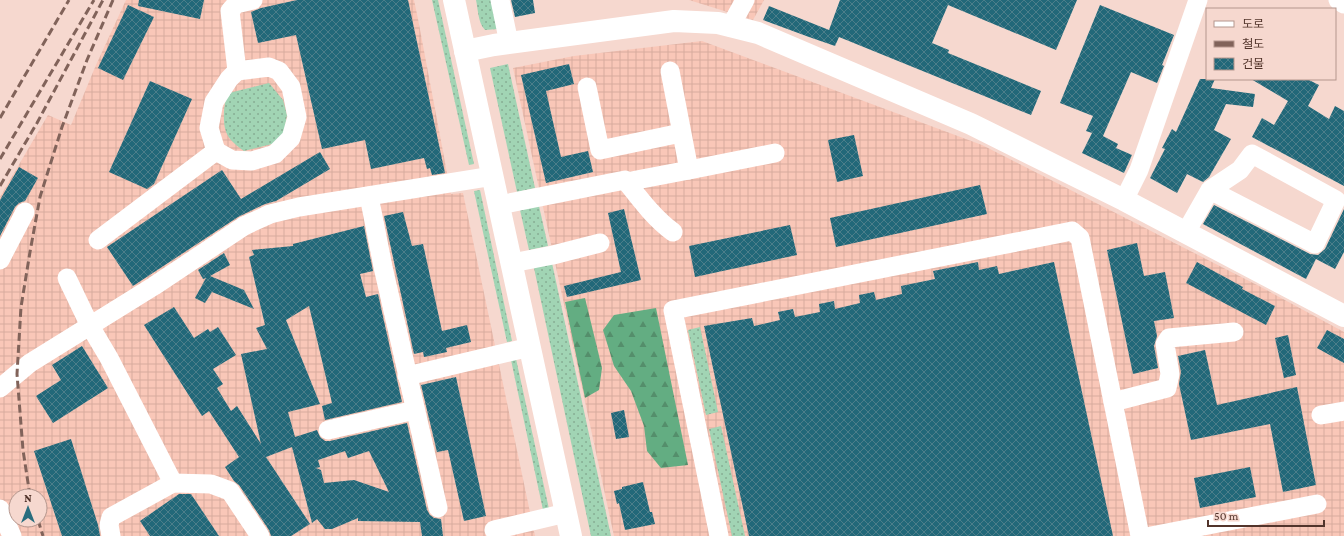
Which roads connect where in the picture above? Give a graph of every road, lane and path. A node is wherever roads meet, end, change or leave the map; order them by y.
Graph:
1 (253, 0) edge
2 (454, 0) edge
3 (500, 0) edge
4 (745, 0) edge
5 (1198, 0) edge
6 (1338, 0) edge
7 (1344, 4) edge
8 (730, 27) junction
9 (508, 43) junction
10 (465, 51) junction
11 (237, 71) junction
12 (670, 71) dead end
13 (587, 86) dead end
14 (682, 133) junction
15 (216, 151) junction
16 (775, 153) dead end
17 (689, 170) junction
18 (493, 176) junction
19 (626, 182) junction
20 (1210, 190) junction
21 (369, 196) junction
22 (1124, 200) junction
23 (499, 204) junction
24 (25, 212) dead end
25 (673, 232) dead end
26 (1186, 232) junction
27 (98, 240) dead end
28 (600, 243) dead end
29 (0, 260) edge
30 (512, 263) junction
31 (67, 278) dead end
32 (1344, 316) edge
33 (90, 326) junction
34 (1234, 332) dead end
35 (530, 346) junction
36 (407, 376) junction
37 (3, 381) edge
38 (1113, 402) junction
39 (415, 410) junction
40 (1344, 411) edge
41 (1321, 416) dead end
42 (328, 430) dead end
43 (173, 483) junction
44 (1317, 504) dead end
45 (0, 508) edge
46 (438, 508) dead end
47 (566, 513) junction
48 (494, 530) dead end
49 (12, 536) edge
50 (111, 536) edge
51 (260, 536) edge
52 (571, 536) edge
53 (719, 536) edge
54 (1140, 536) edge
55 (1151, 536) edge

1 - 11 street
2 - 10 main road
3 - 9 street
4 - 8 street
5 - 22 street
6 - 7 street
8 - 9 main road
8 - 22 main road
9 - 10 main road
10 - 18 main road
11 - 15 street
11 - 15 street
12 - 14 street
13 - 14 street
14 - 17 street
15 - 27 street
16 - 17 street
17 - 19 street
18 - 21 street
18 - 23 main road
19 - 23 street
19 - 25 street
20 - 20 street
20 - 26 street
21 - 33 street
21 - 36 street
22 - 26 main road
23 - 30 main road
24 - 29 street
26 - 32 main road
28 - 30 street
30 - 35 main road
31 - 33 street
33 - 37 street
33 - 43 street
34 - 38 street
35 - 36 street
35 - 47 main road
36 - 39 street
38 - 53 street
38 - 54 street
39 - 42 street
39 - 46 street
40 - 41 street
43 - 50 street
43 - 51 street
44 - 55 street
45 - 49 street
47 - 48 street
47 - 52 main road

